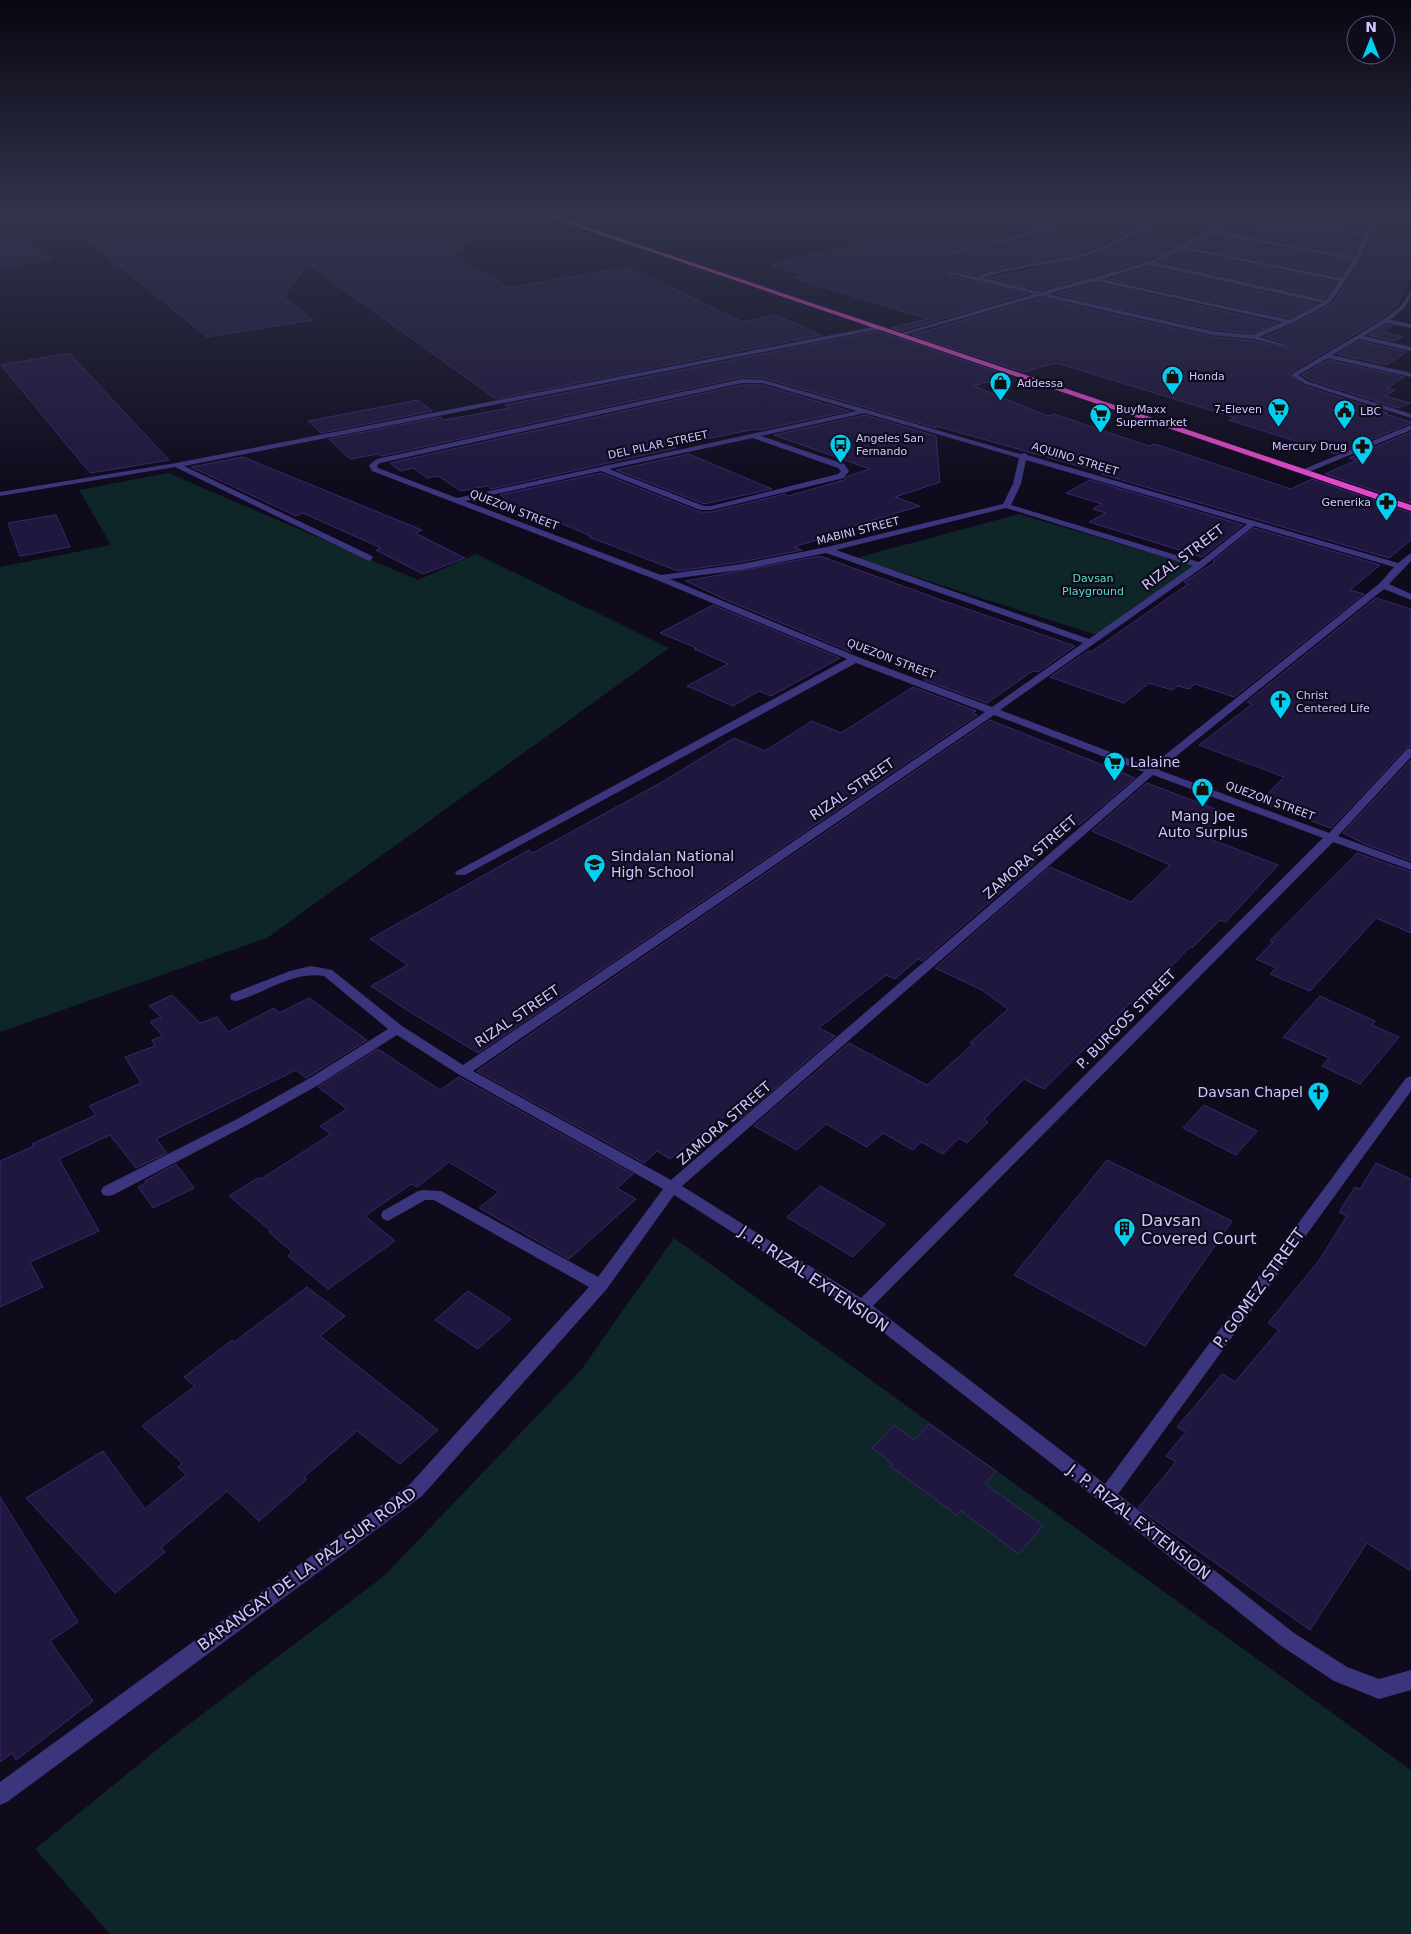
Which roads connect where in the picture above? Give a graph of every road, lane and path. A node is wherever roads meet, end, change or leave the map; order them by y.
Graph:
1 (811, 305) edge
2 (1000, 305) edge
3 (1092, 305) edge
4 (1214, 305) edge
5 (1322, 305) edge
6 (1404, 305) edge
7 (1385, 321) junction
8 (1290, 322) junction
9 (1411, 326) edge
10 (878, 328) junction
11 (898, 335) junction
12 (1253, 336) junction
13 (1358, 337) junction
14 (1284, 346) dead end
15 (1411, 349) edge
16 (1328, 356) junction
17 (1411, 374) edge
18 (864, 411) junction
19 (1411, 416) edge
20 (1411, 427) edge
21 (754, 436) junction
22 (1022, 455) junction
23 (377, 461) joint
24 (176, 465) junction
25 (602, 469) junction
26 (1303, 470) junction
27 (0, 494) edge
28 (456, 501) junction
29 (1006, 506) junction
30 (1411, 508) edge
31 (1252, 524) junction
32 (827, 550) junction
33 (1411, 556) edge
34 (369, 558) dead end
35 (1200, 565) junction
36 (1400, 566) junction
37 (660, 578) junction
38 (1383, 586) junction
39 (1411, 597) edge
40 (1091, 643) junction
41 (855, 658) junction
42 (993, 711) junction
43 (1411, 751) edge
44 (1152, 772) junction
45 (1332, 837) junction
46 (1411, 867) edge
47 (460, 873) dead end
48 (236, 997) dead end
49 (397, 1029) junction
50 (463, 1071) junction
51 (1411, 1081) edge
52 (672, 1187) junction
53 (108, 1191) dead end
54 (388, 1215) dead end
55 (600, 1286) junction
56 (862, 1307) junction
57 (1106, 1496) junction
58 (1411, 1680) edge
59 (0, 1794) edge

1 - 10 highway
2 - 11 street
3 - 12 street
4 - 8 street
5 - 8 street
6 - 7 street
7 - 9 street
7 - 13 street
8 - 12 street
10 - 11 highway
10 - 24 street
11 - 26 highway
12 - 14 street
13 - 15 street
13 - 16 street
16 - 17 street
16 - 19 street
18 - 21 street, DEL PILAR STREET
18 - 22 street, AQUINO STREET
18 - 23 street, AQUINO STREET
20 - 26 street
21 - 25 street, DEL PILAR STREET
21 - 25 street
22 - 29 street
22 - 31 street, AQUINO STREET
23 - 28 street, QUEZON STREET
24 - 27 street
24 - 34 street
25 - 28 street, DEL PILAR STREET
26 - 30 highway
28 - 37 street, QUEZON STREET
29 - 32 street, MABINI STREET
29 - 35 street
31 - 35 street, RIZAL STREET
31 - 36 street, AQUINO STREET
32 - 37 street, MABINI STREET
32 - 40 street
33 - 36 street, ZAMORA STREET
35 - 40 street, RIZAL STREET
36 - 38 street, ZAMORA STREET
37 - 41 street, QUEZON STREET
38 - 39 street
38 - 44 street, ZAMORA STREET
40 - 42 street, RIZAL STREET
41 - 42 street, QUEZON STREET
41 - 47 street
42 - 44 street, QUEZON STREET
42 - 50 street, RIZAL STREET
43 - 45 street, P. BURGOS STREET
44 - 45 street, QUEZON STREET
44 - 52 street, ZAMORA STREET
45 - 46 street, QUEZON STREET
45 - 56 street, P. BURGOS STREET
48 - 49 street, J. P. RIZAL EXTENSION
49 - 50 street, J. P. RIZAL EXTENSION
49 - 53 street
50 - 52 street, J. P. RIZAL EXTENSION
51 - 57 street, P. GOMEZ STREET
52 - 55 street, BARANGAY DE LA PAZ SUR ROAD
52 - 56 street, J. P. RIZAL EXTENSION
54 - 55 street
55 - 59 street, BARANGAY DE LA PAZ SUR ROAD
56 - 57 street, J. P. RIZAL EXTENSION
57 - 58 street, J. P. RIZAL EXTENSION

